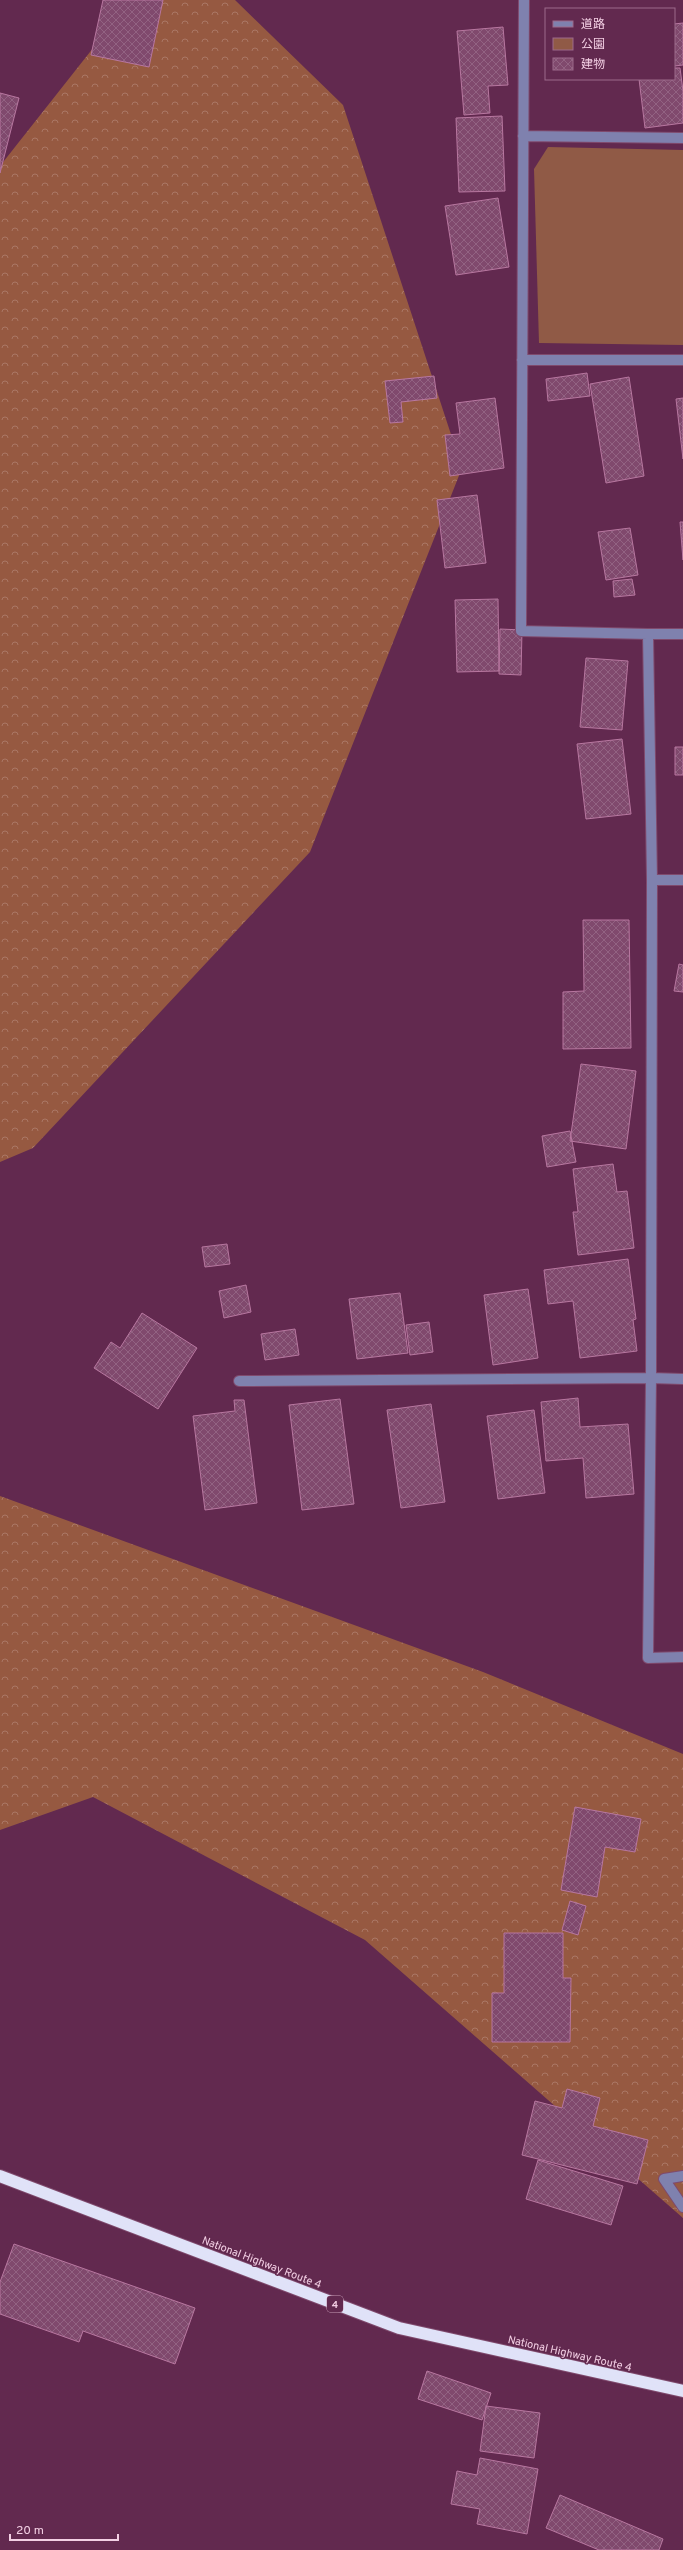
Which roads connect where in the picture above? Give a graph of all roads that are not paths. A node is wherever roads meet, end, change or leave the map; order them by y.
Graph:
1 (524, 0) edge
2 (523, 136) junction
3 (683, 138) edge
4 (522, 360) junction
5 (683, 360) edge
6 (648, 634) junction
7 (683, 634) edge
8 (652, 880) junction
9 (683, 880) edge
10 (651, 1378) junction
11 (683, 1379) edge
12 (239, 1381) dead end
13 (683, 1657) edge
14 (0, 2176) edge
15 (683, 2176) edge
16 (683, 2207) edge
17 (683, 2391) edge

1 - 2 street
2 - 3 street
2 - 4 street
4 - 5 street
4 - 6 street
6 - 7 street
6 - 8 street
8 - 9 street
8 - 10 street
10 - 11 street
10 - 12 street
10 - 13 street
14 - 17 highway, National Highway Route 4 / 4
15 - 16 street

